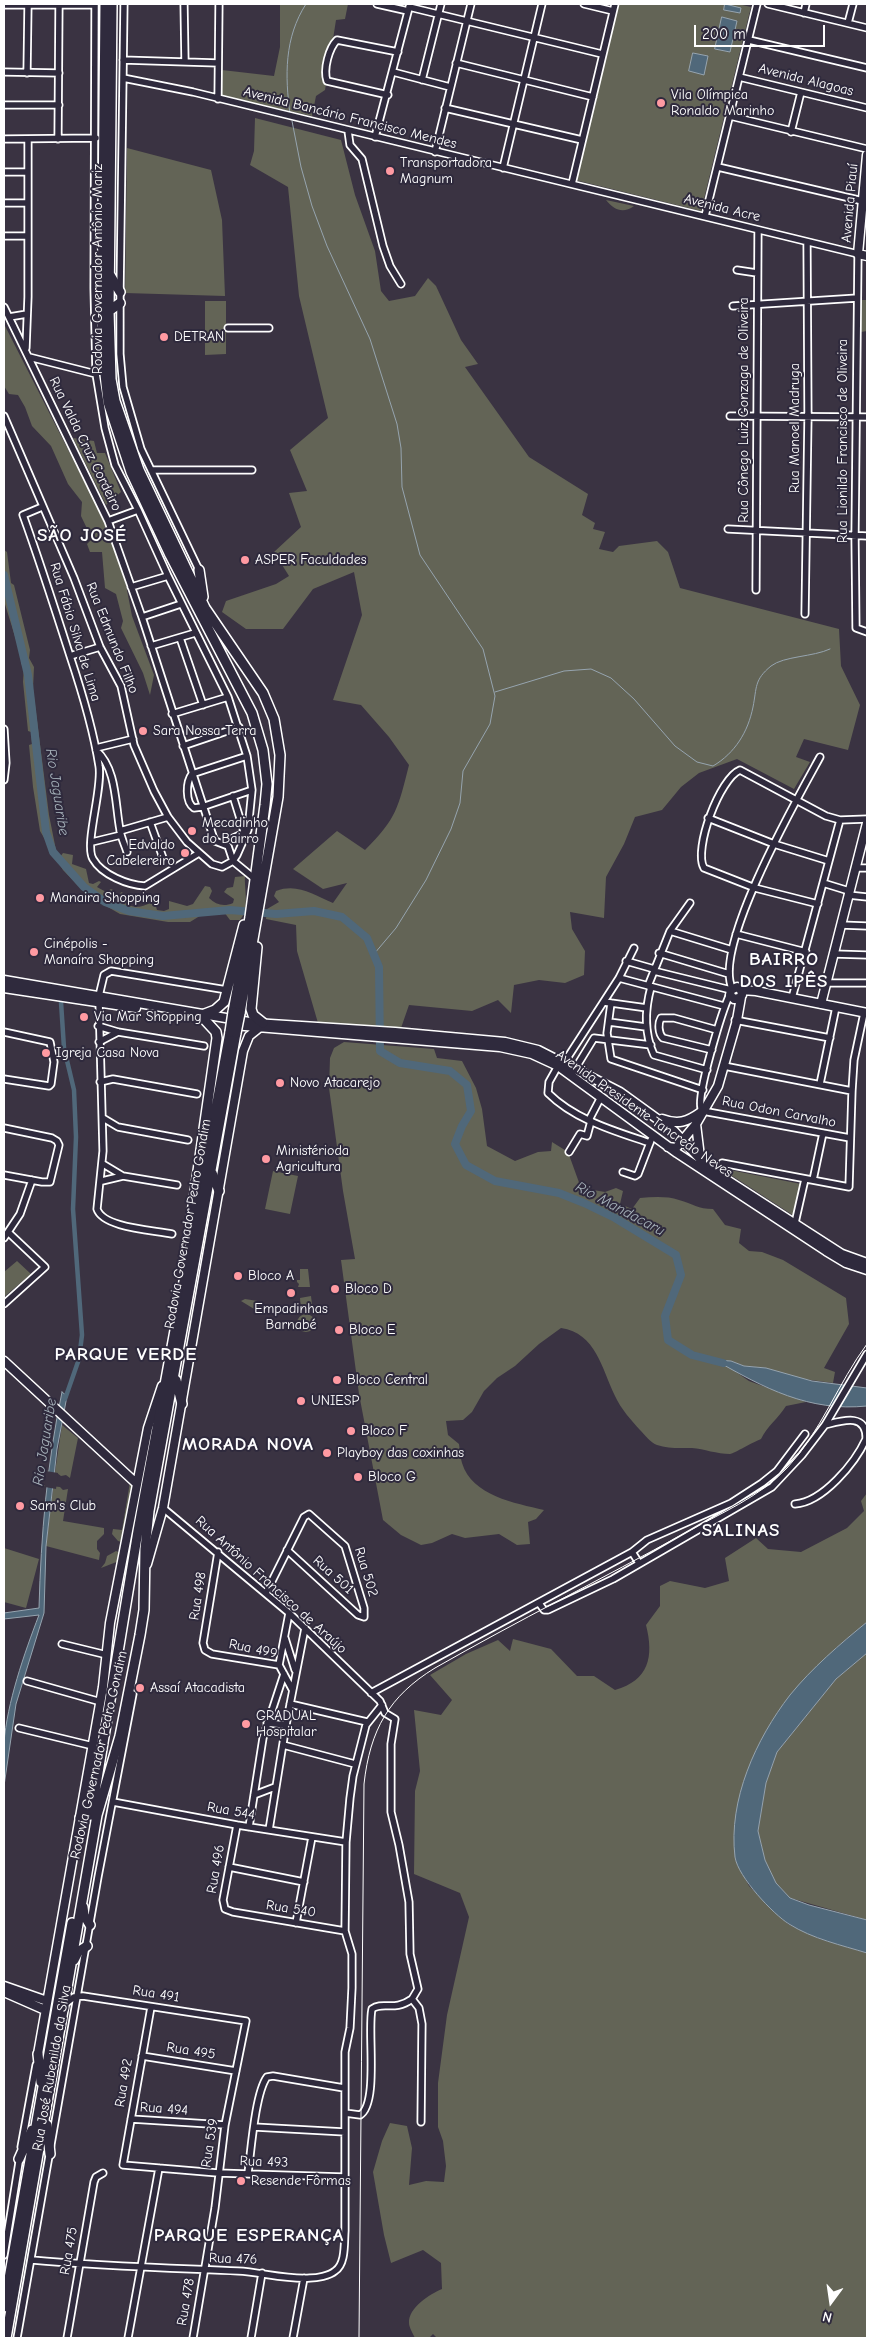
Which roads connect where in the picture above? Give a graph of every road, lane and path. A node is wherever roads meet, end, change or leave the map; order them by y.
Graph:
1 (57, 4) edge
2 (95, 4) edge
3 (105, 4) edge
4 (112, 4) edge
5 (124, 4) edge
6 (184, 4) edge
7 (219, 4) edge
8 (377, 4) edge
9 (441, 4) edge
10 (471, 4) edge
11 (542, 4) edge
12 (584, 4) edge
13 (614, 4) edge
14 (757, 4) edge
15 (768, 4) edge
16 (806, 4) edge
17 (853, 4) edge
18 (6, 5) edge
19 (28, 5) junction
20 (409, 7) edge
21 (613, 11) junction
22 (804, 13) junction
23 (439, 14) junction
24 (467, 21) junction
25 (848, 23) junction
26 (867, 28) edge
27 (534, 37) junction
28 (749, 40) junction
29 (398, 52) junction
30 (602, 54) junction
31 (123, 60) junction
32 (185, 62) junction
33 (218, 63) junction
34 (456, 63) junction
35 (867, 68) edge
36 (4, 72) edge
37 (393, 72) junction
38 (27, 73) junction
39 (59, 73) junction
40 (739, 77) junction
41 (123, 78) junction
42 (422, 80) junction
43 (525, 80) junction
44 (450, 87) junction
45 (801, 92) junction
46 (388, 95) junction
47 (593, 97) junction
48 (218, 99) junction
49 (4, 105) edge
50 (59, 105) junction
51 (446, 108) junction
52 (867, 108) edge
53 (730, 116) junction
54 (514, 123) junction
55 (348, 130) junction
56 (791, 132) junction
57 (375, 137) junction
58 (96, 138) junction
59 (4, 139) edge
60 (28, 139) junction
61 (58, 139) junction
62 (582, 140) junction
63 (867, 149) edge
64 (435, 152) junction
65 (867, 154) edge
66 (718, 167) junction
67 (503, 168) junction
68 (4, 172) edge
69 (28, 172) junction
70 (572, 184) junction
71 (866, 201) edge
72 (4, 203) edge
73 (28, 203) junction
74 (705, 216) junction
75 (758, 230) junction
76 (4, 236) edge
77 (28, 236) junction
78 (807, 242) junction
79 (858, 254) junction
80 (867, 256) edge
81 (737, 270) dead end
82 (757, 273) junction
83 (110, 274) junction
84 (401, 284) dead end
85 (120, 292) junction
86 (856, 298) junction
87 (807, 302) junction
88 (120, 303) junction
89 (756, 305) junction
90 (733, 306) dead end
91 (4, 307) edge
92 (109, 311) junction
93 (28, 314) junction
94 (9, 317) junction
95 (228, 328) dead end
96 (269, 328) dead end
97 (26, 350) junction
98 (29, 357) junction
99 (104, 364) junction
100 (96, 374) junction
101 (99, 393) junction
102 (108, 402) junction
103 (4, 416) edge
104 (730, 416) dead end
105 (756, 416) junction
106 (808, 417) junction
107 (856, 417) junction
108 (867, 417) edge
109 (151, 470) junction
110 (252, 470) dead end
111 (42, 507) junction
112 (138, 510) junction
113 (108, 521) junction
114 (728, 530) dead end
115 (756, 531) junction
116 (807, 534) junction
117 (855, 536) junction
118 (867, 536) edge
119 (199, 570) joint
120 (168, 576) junction
121 (131, 587) junction
122 (756, 590) dead end
123 (181, 604) junction
124 (804, 614) dead end
125 (142, 617) junction
126 (215, 625) junction
127 (867, 632) edge
128 (195, 633) junction
129 (180, 638) junction
130 (151, 646) junction
131 (100, 647) junction
132 (70, 656) junction
133 (228, 697) junction
134 (203, 705) junction
135 (172, 714) junction
136 (239, 726) junction
137 (4, 729) edge
138 (133, 739) junction
139 (183, 746) junction
140 (96, 749) junction
141 (247, 756) junction
142 (820, 757) dead end
143 (192, 774) junction
144 (4, 780) edge
145 (252, 790) junction
146 (233, 796) junction
147 (797, 800) junction
148 (202, 807) junction
149 (168, 817) junction
150 (708, 818) junction
151 (867, 819) edge
152 (840, 820) junction
153 (150, 822) junction
154 (867, 827) edge
155 (120, 833) junction
156 (245, 835) junction
157 (92, 842) junction
158 (222, 842) junction
159 (774, 844) junction
160 (127, 852) dead end
161 (199, 854) junction
162 (163, 858) dead end
163 (233, 861) junction
164 (829, 861) junction
165 (855, 868) junction
166 (867, 868) edge
167 (255, 878) junction
168 (823, 883) junction
169 (755, 888) junction
170 (849, 893) junction
171 (257, 895) junction
172 (867, 897) edge
173 (690, 903) dead end
174 (818, 904) junction
175 (253, 915) junction
176 (841, 924) junction
177 (867, 926) edge
178 (670, 931) junction
179 (736, 934) junction
180 (634, 948) dead end
181 (732, 950) junction
182 (806, 952) junction
183 (659, 953) junction
184 (834, 954) junction
185 (867, 955) edge
186 (626, 960) junction
187 (654, 970) junction
188 (728, 974) junction
189 (619, 978) junction
190 (4, 980) edge
191 (826, 983) junction
192 (867, 983) edge
193 (650, 986) junction
194 (4, 988) edge
195 (227, 990) junction
196 (734, 993) junction
197 (792, 998) junction
198 (99, 999) junction
199 (604, 1002) junction
200 (611, 1003) junction
201 (821, 1004) junction
202 (724, 1006) junction
203 (836, 1007) junction
204 (647, 1008) junction
205 (866, 1013) edge
206 (203, 1017) junction
207 (236, 1022) junction
208 (608, 1022) junction
209 (736, 1022) junction
210 (98, 1026) junction
211 (261, 1026) junction
212 (646, 1027) junction
213 (717, 1030) junction
214 (4, 1032) edge
215 (118, 1032) junction
216 (830, 1038) junction
217 (608, 1040) junction
218 (99, 1042) junction
219 (651, 1045) junction
220 (204, 1046) dead end
221 (712, 1050) junction
222 (561, 1064) junction
223 (724, 1066) junction
224 (100, 1069) junction
225 (575, 1069) junction
226 (707, 1070) junction
227 (114, 1079) junction
228 (4, 1080) edge
229 (100, 1082) junction
230 (820, 1084) junction
231 (703, 1090) junction
232 (852, 1091) junction
233 (620, 1092) junction
234 (197, 1094) dead end
235 (601, 1097) junction
236 (608, 1103) junction
237 (702, 1111) junction
238 (656, 1117) junction
239 (103, 1118) junction
240 (590, 1120) junction
241 (696, 1124) junction
242 (118, 1127) junction
243 (4, 1128) edge
244 (103, 1132) junction
245 (823, 1133) junction
246 (850, 1138) junction
247 (651, 1139) junction
248 (188, 1140) dead end
249 (684, 1141) junction
250 (666, 1146) junction
251 (570, 1152) dead end
252 (700, 1159) junction
253 (722, 1163) dead end
254 (103, 1164) junction
255 (212, 1172) junction
256 (622, 1172) dead end
257 (4, 1175) edge
258 (123, 1176) junction
259 (805, 1179) junction
260 (32, 1180) junction
261 (813, 1180) junction
262 (102, 1181) junction
263 (177, 1185) dead end
264 (219, 1192) junction
265 (795, 1223) junction
266 (9, 1233) junction
267 (172, 1234) dead end
268 (4, 1238) edge
269 (867, 1263) edge
270 (186, 1268) junction
271 (867, 1270) edge
272 (4, 1304) edge
273 (867, 1354) edge
274 (4, 1361) edge
275 (172, 1372) junction
276 (182, 1404) junction
277 (825, 1425) junction
278 (805, 1434) dead end
279 (789, 1455) junction
280 (795, 1462) junction
281 (138, 1484) junction
282 (795, 1504) dead end
283 (163, 1508) junction
284 (287, 1550) junction
285 (218, 1552) junction
286 (632, 1552) junction
287 (639, 1563) junction
288 (146, 1569) junction
289 (145, 1581) junction
290 (266, 1593) junction
291 (539, 1603) junction
292 (124, 1612) junction
293 (288, 1613) junction
294 (143, 1616) junction
295 (362, 1618) joint
296 (305, 1628) junction
297 (284, 1637) junction
298 (204, 1643) joint
299 (62, 1644) dead end
300 (107, 1655) junction
301 (279, 1665) junction
302 (296, 1672) junction
303 (284, 1674) junction
304 (27, 1681) dead end
305 (292, 1689) junction
306 (371, 1693) junction
307 (101, 1702) junction
308 (290, 1704) junction
309 (382, 1705) junction
310 (106, 1716) junction
311 (123, 1720) junction
312 (367, 1722) junction
313 (267, 1723) junction
314 (286, 1725) junction
315 (19, 1728) dead end
316 (283, 1745) junction
317 (93, 1746) junction
318 (355, 1764) junction
319 (275, 1787) junction
320 (96, 1788) junction
321 (254, 1795) junction
322 (113, 1802) junction
323 (80, 1818) junction
324 (237, 1825) junction
325 (250, 1827) junction
326 (269, 1830) junction
327 (312, 1837) junction
328 (346, 1842) junction
329 (229, 1867) junction
330 (304, 1882) junction
331 (82, 1897) junction
332 (233, 1912) joint
333 (296, 1923) junction
334 (90, 1925) junction
335 (345, 1931) junction
336 (87, 1946) junction
337 (72, 1964) junction
338 (4, 1986) edge
339 (4, 1992) edge
340 (78, 1996) junction
341 (412, 1999) junction
342 (64, 2005) junction
343 (46, 2006) junction
344 (151, 2006) junction
345 (246, 2021) joint
346 (38, 2054) junction
347 (142, 2056) junction
348 (236, 2071) junction
349 (344, 2088) junction
350 (42, 2094) junction
351 (345, 2113) junction
352 (41, 2117) junction
353 (131, 2120) junction
354 (422, 2122) dead end
355 (225, 2125) junction
356 (254, 2127) junction
357 (345, 2132) junction
358 (50, 2154) junction
359 (19, 2159) junction
360 (123, 2165) joint
361 (159, 2168) junction
362 (103, 2173) dead end
363 (218, 2173) junction
364 (248, 2173) junction
365 (344, 2177) junction
366 (4, 2255) edge
367 (32, 2260) junction
368 (80, 2264) junction
369 (141, 2267) junction
370 (205, 2271) junction
371 (262, 2273) junction
372 (304, 2278) junction
373 (4, 2307) edge
374 (6, 2338) edge
375 (18, 2338) edge
376 (67, 2338) edge
377 (128, 2338) edge
378 (192, 2338) edge
379 (251, 2338) edge
380 (293, 2338) edge

1 - 2 street
1 - 19 street
1 - 39 street
2 - 58 street
3 - 99 highway, Rodovia Governador Antônio Mariz
4 - 83 highway, Rodovia Governador Antônio Mariz
5 - 31 street
6 - 32 street
7 - 33 street
8 - 20 street
9 - 23 street
10 - 24 street
11 - 27 street
12 - 21 street
13 - 21 street
14 - 28 street
15 - 22 street
16 - 22 street
17 - 25 street
18 - 19 street
19 - 38 street
20 - 23 street
20 - 29 street
21 - 30 street
22 - 25 street
23 - 24 street
23 - 42 street
24 - 27 street
24 - 34 street
25 - 26 street
27 - 30 street
27 - 43 street
28 - 35 street
28 - 40 street
29 - 37 street
29 - 46 street
30 - 47 street
31 - 32 street
31 - 41 street
32 - 33 street
33 - 48 street
34 - 43 street
34 - 44 street
36 - 38 street
37 - 42 street
37 - 46 street
38 - 39 street
39 - 50 street
40 - 45 street, Avenida Alagoas
40 - 53 street
41 - 48 street, Avenida Bancário Francisco Mendes
41 - 85 street
42 - 44 street
43 - 47 street
43 - 54 street
44 - 51 street
45 - 52 street, Avenida Alagoas
45 - 56 street
46 - 57 street
47 - 62 street
48 - 55 street, Avenida Bancário Francisco Mendes
49 - 50 street
50 - 61 street
51 - 54 street
51 - 64 street
53 - 56 street
53 - 66 street
54 - 62 street
54 - 67 street
55 - 57 street, Avenida Bancário Francisco Mendes
55 - 84 street
56 - 63 street
57 - 64 street, Avenida Bancário Francisco Mendes
58 - 61 street
58 - 100 street
59 - 60 street
60 - 61 street
60 - 69 street, Rua Valda Cruz Cordeiro
62 - 70 street
64 - 67 street, Avenida Bancário Francisco Mendes
65 - 71 main road, Avenida Piauí
66 - 71 street
66 - 74 street
67 - 70 street, Avenida Bancário Francisco Mendes
68 - 69 street
69 - 73 street, Rua Valda Cruz Cordeiro
70 - 74 street, Avenida Acre
71 - 79 main road, Avenida Piauí
72 - 73 street
73 - 77 street, Rua Valda Cruz Cordeiro
74 - 75 street, Avenida Acre
75 - 78 street, Avenida Acre
75 - 82 street, Rua Cônego Luiz Gonzaga de Oliveira
76 - 77 street
77 - 93 street, Rua Valda Cruz Cordeiro
78 - 79 street, Avenida Acre
78 - 87 street, Rua Manoel Madruga
79 - 80 main road, Avenida Acre
79 - 86 street, Rua Lionildo Francisco de Oliveira
81 - 82 street
82 - 89 street, Rua Cônego Luiz Gonzaga de Oliveira
83 - 85 highway
83 - 92 highway, Rodovia Governador Antônio Mariz
85 - 88 street
86 - 87 street
86 - 107 street, Rua Lionildo Francisco de Oliveira
87 - 89 street
87 - 106 street, Rua Manoel Madruga
88 - 92 highway
88 - 109 street
89 - 90 street
89 - 105 street, Rua Cônego Luiz Gonzaga de Oliveira
91 - 94 street
92 - 126 highway, Rodovia Governador Antônio Mariz
93 - 94 street
93 - 97 street, Rua Valda Cruz Cordeiro
94 - 97 street
95 - 96 street
97 - 98 street, Rua Valda Cruz Cordeiro
98 - 100 street
98 - 113 street, Rua Valda Cruz Cordeiro
99 - 100 highway
99 - 102 highway, Rodovia Governador Antônio Mariz
100 - 101 street
101 - 102 highway
101 - 112 street
102 - 167 highway, Rodovia Governador Antônio Mariz
103 - 111 street, Rua Edmundo Filho
104 - 105 street
105 - 106 street
105 - 115 street, Rua Cônego Luiz Gonzaga de Oliveira
106 - 107 street
106 - 116 street, Rua Manoel Madruga
107 - 108 street
107 - 117 street, Rua Lionildo Francisco de Oliveira
109 - 110 street
109 - 119 street
111 - 131 street, Rua Edmundo Filho
111 - 132 street, Rua Fábio Silva de Lima
112 - 113 street
112 - 120 street
113 - 121 street, Rua Valda Cruz Cordeiro
114 - 115 street
115 - 116 street
115 - 122 street, Rua Cônego Luiz Gonzaga de Oliveira
116 - 117 street
116 - 124 street, Rua Manoel Madruga
117 - 118 street
117 - 127 street, Rua Lionildo Francisco de Oliveira
119 - 126 highway
120 - 121 street
120 - 123 street
121 - 125 street, Rua Valda Cruz Cordeiro
123 - 125 street
123 - 128 street
125 - 130 street, Rua Valda Cruz Cordeiro
126 - 171 highway, Rodovia Governador Antônio Mariz
128 - 129 street
128 - 133 street
129 - 130 street
129 - 134 street
130 - 135 street, Rua Valda Cruz Cordeiro
131 - 132 street
131 - 138 street, Rua Edmundo Filho
132 - 140 street, Rua Fábio Silva de Lima
133 - 134 street
133 - 136 street
134 - 135 street
135 - 139 street, Rua Valda Cruz Cordeiro
136 - 139 street
136 - 141 street
137 - 144 street
138 - 140 street
138 - 149 street, Rua Edmundo Filho
139 - 143 street, Rua Valda Cruz Cordeiro
140 - 155 street, Rua Fábio Silva de Lima
140 - 157 street, Rua Fábio Silva de Lima
141 - 143 street
141 - 145 street
142 - 147 street
143 - 148 street, Rua Valda Cruz Cordeiro
143 - 148 street
145 - 146 street
145 - 156 street
146 - 148 street
146 - 156 street
147 - 150 street
147 - 152 street
147 - 159 street
148 - 158 street, Rua Valda Cruz Cordeiro
149 - 153 street
149 - 161 street, Rua Edmundo Filho
150 - 159 street
150 - 169 street
151 - 152 street
152 - 164 street
153 - 155 street
153 - 162 street
154 - 165 main road
155 - 157 street
155 - 160 street, Rua Fábio Silva de Lima
156 - 158 street
156 - 163 street
157 - 161 street, Rua Fábio Silva de Lima
158 - 163 street
159 - 164 street
159 - 169 street
161 - 163 street, Rua Edmundo Filho
163 - 167 street
164 - 168 street
165 - 166 street
165 - 170 main road
167 - 171 highway, Rodovia Governador Antônio Mariz
168 - 170 street
168 - 174 street
169 - 174 street
169 - 179 street
170 - 172 street
170 - 176 main road
171 - 175 highway
171 - 175 highway
173 - 178 street
174 - 182 street
175 - 195 highway
175 - 207 highway, Rodovia Governador Pedro Gondim
175 - 211 highway
176 - 177 street
176 - 184 main road
178 - 181 street
178 - 183 street
179 - 181 street
179 - 182 street
180 - 186 street
181 - 188 street
182 - 197 street
183 - 187 street
183 - 188 street
184 - 185 street
184 - 191 main road
186 - 187 street
186 - 189 street
187 - 193 street
187 - 196 street
188 - 196 street
189 - 193 street
189 - 199 street
190 - 198 main road
191 - 192 street
191 - 201 main road
193 - 202 street
193 - 204 street
194 - 198 main road
195 - 198 street
195 - 206 highway
196 - 197 main road
196 - 202 street
196 - 209 main road
197 - 201 main road
198 - 206 main road, Avenida Presidente Tancredo Neves
198 - 210 street
199 - 200 street
199 - 222 street
200 - 204 street
200 - 208 street
201 - 203 main road
202 - 213 street
203 - 205 main road
203 - 216 street
204 - 212 street
205 - 232 street
206 - 207 main road, Avenida Presidente Tancredo Neves
206 - 270 highway
207 - 211 main road, Avenida Presidente Tancredo Neves
207 - 255 highway, Rodovia Governador Pedro Gondim
207 - 270 highway, Rodovia Governador Pedro Gondim
208 - 212 street
208 - 217 street
209 - 216 street
209 - 223 main road
210 - 215 street
210 - 218 street
211 - 222 main road, Avenida Presidente Tancredo Neves
211 - 264 main road
212 - 219 street
213 - 221 street
213 - 221 street
214 - 228 street
215 - 218 street
215 - 220 street
216 - 230 street
217 - 219 street
217 - 225 street
217 - 231 street
218 - 224 street
219 - 226 street
221 - 226 street
222 - 225 main road, Avenida Presidente Tancredo Neves
222 - 235 main road, Avenida Presidente Tancredo Neves
222 - 240 street
223 - 230 street
223 - 237 main road
224 - 227 street
224 - 229 street
225 - 233 main road, Avenida Presidente Tancredo Neves
226 - 231 street
227 - 229 street
227 - 234 street
229 - 239 street
230 - 232 street
231 - 237 street
232 - 246 street
233 - 236 main road
233 - 238 main road, Avenida Presidente Tancredo Neves
235 - 236 main road, Avenida Presidente Tancredo Neves
235 - 240 street
236 - 247 main road, Avenida Presidente Tancredo Neves
237 - 238 main road
237 - 241 main road
237 - 245 street, Rua Odon Carvalho
238 - 249 main road, Avenida Presidente Tancredo Neves
239 - 242 street
239 - 244 street
240 - 247 street
240 - 251 street
241 - 249 main road
241 - 252 main road
242 - 244 street
242 - 248 street
243 - 260 street
244 - 254 street
245 - 246 street, Rua Odon Carvalho
245 - 261 street
246 - 261 street
247 - 250 main road, Avenida Presidente Tancredo Neves
247 - 256 street
249 - 250 main road
249 - 252 main road, Avenida Presidente Tancredo Neves
250 - 271 main road, Avenida Presidente Tancredo Neves
252 - 265 main road, Avenida Presidente Tancredo Neves
253 - 259 street
254 - 258 street
254 - 262 street
255 - 264 highway
255 - 275 highway, Rodovia Governador Pedro Gondim
257 - 260 street
258 - 262 street
258 - 263 street
259 - 261 street
259 - 265 street
260 - 266 street
262 - 267 street
264 - 276 main road
265 - 269 main road, Avenida Presidente Tancredo Neves
266 - 268 street
266 - 272 street
270 - 275 highway, Rodovia Governador Pedro Gondim
273 - 277 street
274 - 281 main road
275 - 276 highway
275 - 281 main road
275 - 288 highway, Rodovia Governador Pedro Gondim
275 - 292 highway, Rodovia Governador Pedro Gondim
276 - 283 main road
277 - 280 street
277 - 282 street
278 - 279 street
279 - 280 street
279 - 286 street
280 - 287 street
281 - 300 main road
283 - 285 street, Rua Antônio Francisco de Araújo
283 - 288 main road
284 - 290 street
284 - 295 street, Rua 501
284 - 295 street, Rua 502
285 - 290 street, Rua Antônio Francisco de Araújo
285 - 298 street, Rua 498
286 - 287 street
286 - 291 street
287 - 291 street
288 - 289 highway, Rodovia Governador Pedro Gondim
289 - 294 highway, Rodovia Governador Pedro Gondim
289 - 322 street, Rua José Rubenildo da Silva
290 - 293 street, Rua Antônio Francisco de Araújo
291 - 306 street
292 - 294 highway
292 - 310 highway, Rodovia Governador Pedro Gondim
293 - 296 street, Rua Antônio Francisco de Araújo
293 - 297 street
294 - 311 highway, Rodovia Governador Pedro Gondim
296 - 302 street
296 - 306 street, Rua Antônio Francisco de Araújo
297 - 301 street
297 - 302 street
298 - 301 street, Rua 499
299 - 300 street
300 - 307 main road
301 - 303 street, Rua 499
302 - 305 street
303 - 305 street, Rua 499
303 - 313 street
304 - 307 street
305 - 308 street
306 - 309 street, Rua Antônio Francisco de Araújo
307 - 317 main road
308 - 312 street
308 - 314 street
309 - 312 street
309 - 341 street, Rua Antônio Francisco de Araújo
310 - 311 highway
310 - 320 highway, Rodovia Governador Pedro Gondim
311 - 331 highway, Rodovia Governador Pedro Gondim
312 - 318 street, Rua 476
313 - 314 street
313 - 321 street
314 - 316 street
315 - 317 street
316 - 318 street
316 - 319 street
317 - 323 main road
318 - 328 street, Rua 476
319 - 321 street
319 - 326 street
320 - 323 highway
320 - 350 highway, Rodovia Governador Pedro Gondim
321 - 325 street
322 - 324 street, Rua 544
322 - 334 street, Rua José Rubenildo da Silva
323 - 343 main road
324 - 325 street, Rua 544
324 - 329 street, Rua 496
325 - 326 street, Rua 544
326 - 327 street, Rua 544
327 - 328 street, Rua 544
327 - 330 street
328 - 335 street, Rua 476
329 - 330 street
329 - 332 street, Rua 496
330 - 333 street
331 - 334 highway
331 - 337 highway, Rodovia Governador Pedro Gondim
332 - 333 street, Rua 540
333 - 335 street, Rua 540
334 - 336 street, Rua José Rubenildo da Silva
335 - 349 street, Rua 476
336 - 337 highway
336 - 340 street, Rua José Rubenildo da Silva
337 - 342 highway, Rodovia Governador Pedro Gondim
338 - 343 main road
339 - 343 main road
340 - 342 street
340 - 344 street, Rua 491
340 - 358 street, Rua José Rubenildo da Silva
341 - 351 street
341 - 354 street
342 - 352 highway, Rodovia Governador Pedro Gondim
343 - 346 main road
344 - 345 street, Rua 491
344 - 347 street, Rua 492
345 - 348 street, Rua 539
346 - 350 highway
346 - 359 street
347 - 348 street, Rua 495
347 - 353 street, Rua 492
348 - 355 street, Rua 539
349 - 351 street, Rua 476
349 - 356 street
350 - 352 highway, Rodovia Governador Pedro Gondim
351 - 357 street, Rua 476
352 - 358 highway
352 - 359 highway
352 - 373 highway, Rodovia Governador Pedro Gondim
352 - 374 highway, Rodovia Governador Pedro Gondim
353 - 355 street, Rua 494
353 - 360 street, Rua 492
355 - 363 street, Rua 539
356 - 357 street
356 - 364 street
357 - 365 street, Rua 476
358 - 367 street, Rua José Rubenildo da Silva
359 - 366 street
360 - 361 street, Rua 493
361 - 363 street, Rua 493
361 - 369 street
362 - 368 street, Rua 475
363 - 364 street, Rua 493
363 - 370 street, Rua 539
364 - 365 street, Rua 493
365 - 372 street, Rua 476
367 - 368 street, Rua 476
367 - 375 street, Rua José Rubenildo da Silva
368 - 369 street, Rua 476
368 - 376 street, Rua 475
369 - 370 street, Rua 476
369 - 377 street
370 - 371 street, Rua 476
370 - 378 street, Rua 478
371 - 372 street, Rua 476
371 - 379 street
372 - 380 street

